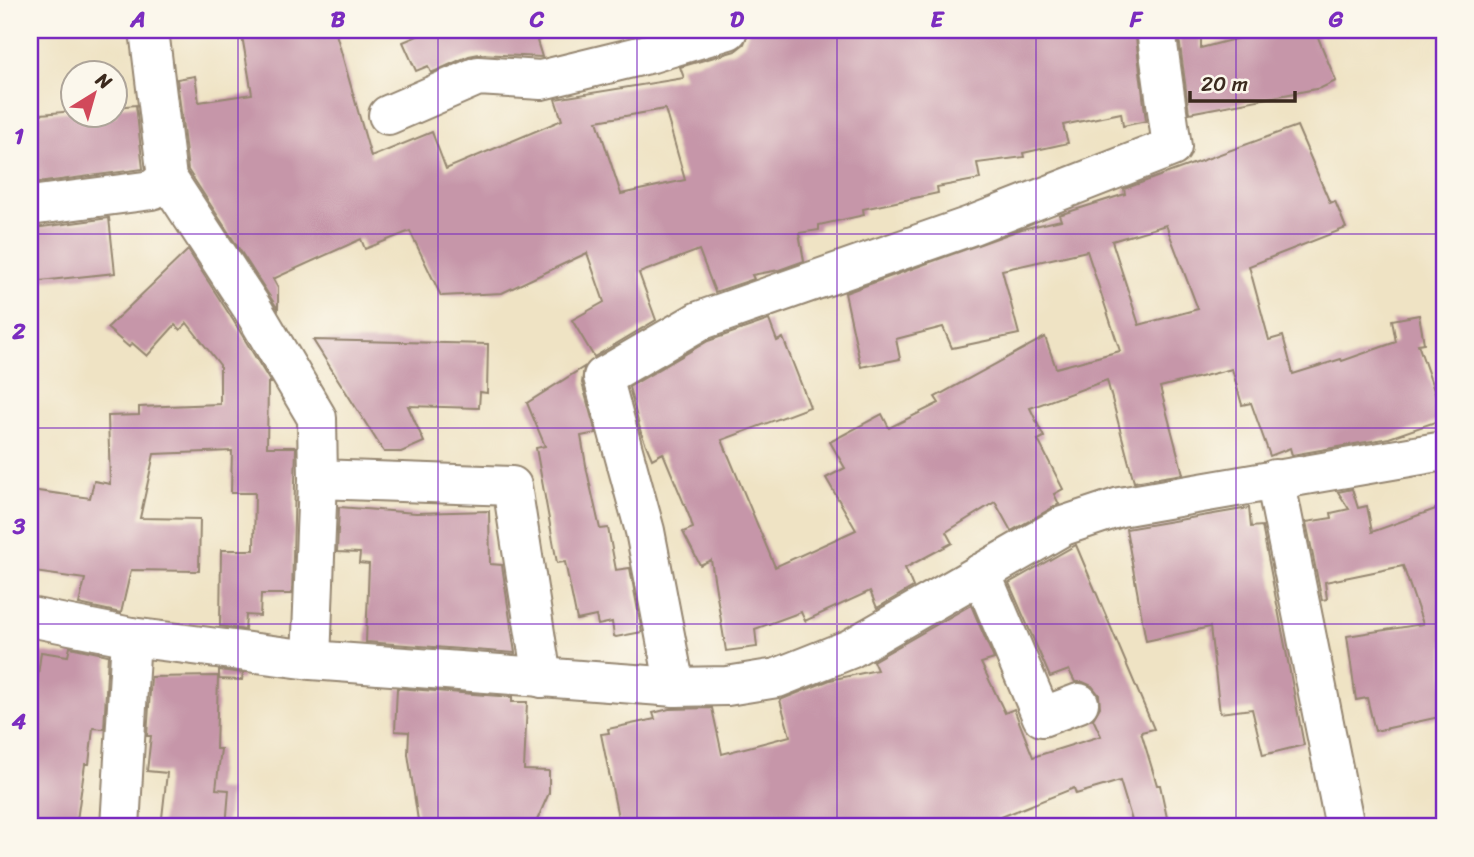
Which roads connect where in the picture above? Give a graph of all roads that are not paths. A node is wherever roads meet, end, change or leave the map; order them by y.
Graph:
1 (149, 30) edge
2 (728, 30) edge
3 (1156, 30) edge
4 (388, 115) dead end
5 (167, 178) junction
6 (30, 206) edge
7 (1444, 451) edge
8 (318, 479) junction
9 (1275, 480) junction
10 (981, 573) junction
11 (30, 618) edge
12 (131, 637) junction
13 (311, 660) junction
14 (542, 678) junction
15 (675, 687) junction
16 (1079, 703) dead end
17 (121, 827) edge
18 (1345, 827) edge

1 - 5 street
2 - 4 street
3 - 15 street
5 - 6 street
5 - 8 street
7 - 9 street
8 - 13 street
8 - 14 street
9 - 10 street
9 - 18 street
10 - 15 street
10 - 16 street
11 - 12 street
12 - 13 street
12 - 17 street
13 - 14 street
14 - 15 street

